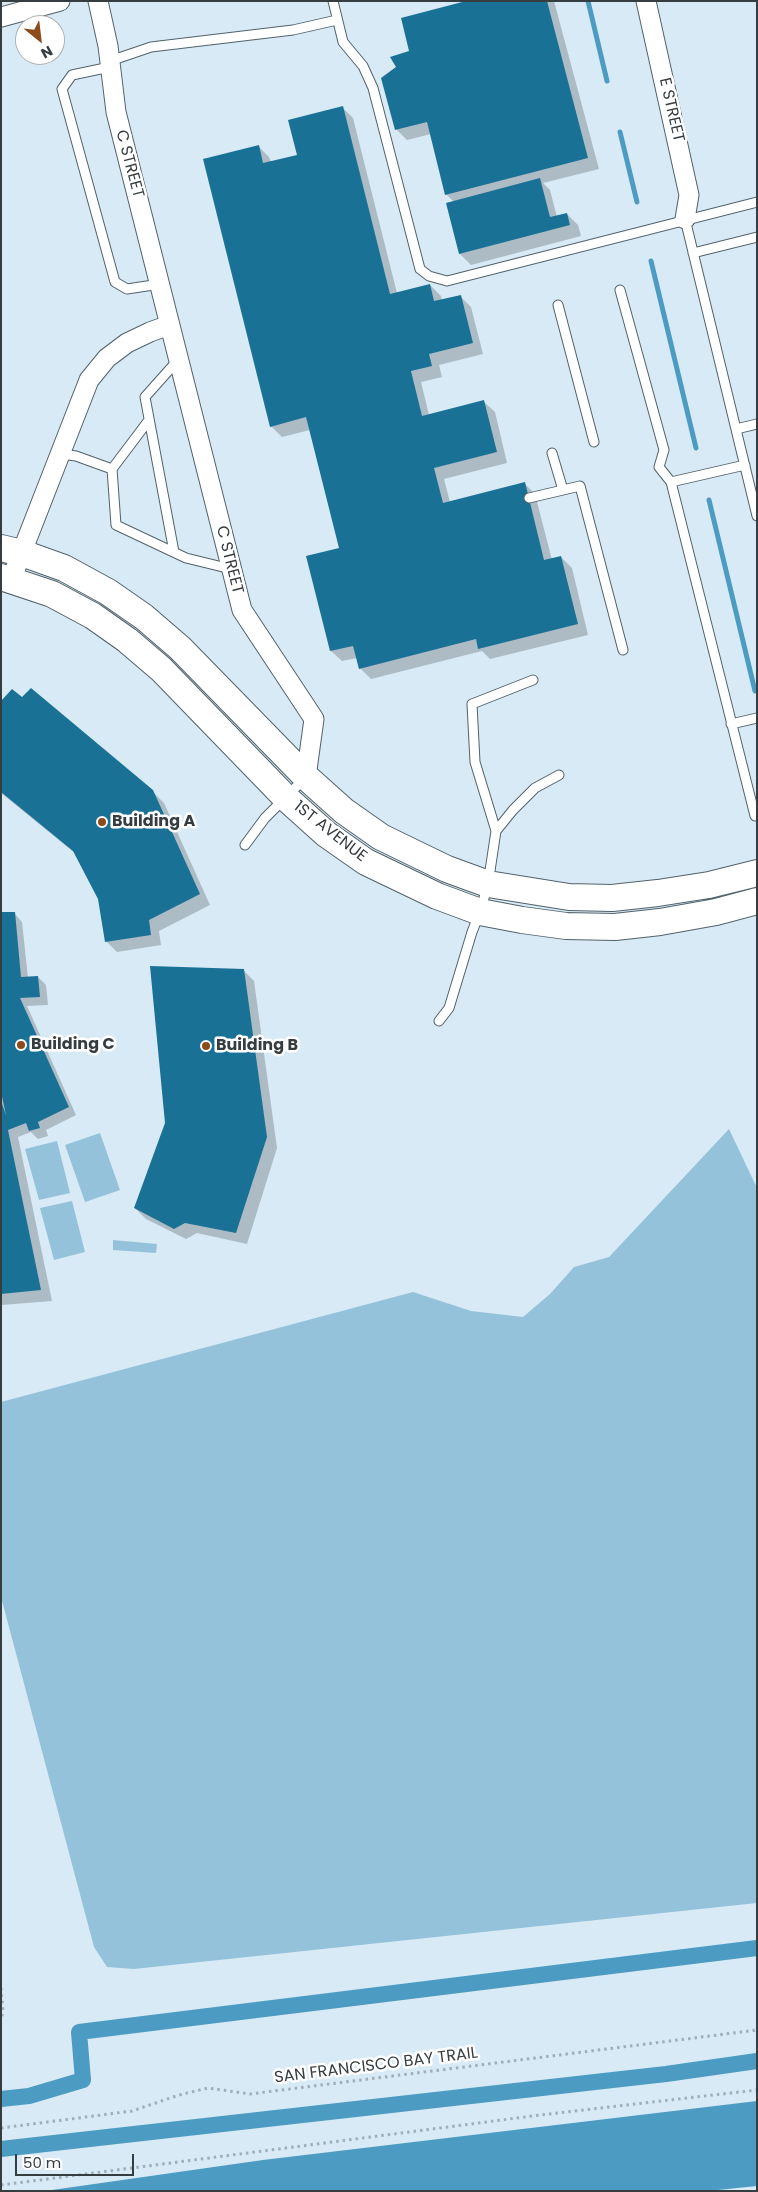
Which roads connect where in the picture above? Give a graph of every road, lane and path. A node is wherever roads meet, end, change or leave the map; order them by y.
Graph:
1 (60, 1) edge
2 (98, 1) edge
3 (333, 1) edge
4 (646, 1) edge
5 (1, 17) edge
6 (337, 20) junction
7 (110, 64) junction
8 (757, 202) edge
9 (685, 219) junction
10 (757, 237) edge
11 (694, 253) junction
12 (160, 284) junction
13 (620, 290) dead end
14 (558, 305) dead end
15 (169, 325) junction
16 (178, 360) junction
17 (150, 420) junction
18 (757, 424) edge
19 (736, 428) junction
20 (594, 442) dead end
21 (552, 453) dead end
22 (61, 454) junction
23 (745, 465) junction
24 (112, 469) junction
25 (671, 482) junction
26 (563, 490) junction
27 (754, 491) edge
28 (529, 498) dead end
29 (757, 516) edge
30 (11, 551) edge
31 (174, 552) junction
32 (231, 569) junction
33 (6, 579) edge
34 (623, 650) dead end
35 (533, 680) dead end
36 (757, 718) edge
37 (731, 724) junction
38 (559, 775) dead end
39 (306, 777) junction
40 (286, 798) junction
41 (755, 816) dead end
42 (496, 831) junction
43 (245, 845) dead end
44 (757, 874) edge
45 (488, 884) junction
46 (757, 901) edge
47 (480, 912) junction
48 (439, 1021) dead end
49 (1, 1988) edge
50 (1, 2020) edge
51 (757, 2030) edge
52 (757, 2090) edge
53 (1, 2128) edge
54 (1, 2185) edge

1 - 5 street
2 - 7 street, C STREET
3 - 6 lane
4 - 9 street, E STREET
6 - 7 lane
6 - 9 lane
7 - 12 street, C STREET
7 - 12 lane
8 - 9 lane
9 - 11 lane
10 - 11 lane
11 - 19 lane
12 - 15 street, C STREET
13 - 25 lane
14 - 20 lane
15 - 16 street, C STREET
15 - 22 street
16 - 17 lane
16 - 32 street, C STREET
17 - 24 lane
17 - 31 lane
18 - 19 lane
19 - 23 lane
21 - 26 lane
22 - 24 lane
22 - 30 street
23 - 25 lane
23 - 27 lane
24 - 31 lane
25 - 37 lane
26 - 28 lane
26 - 34 lane
27 - 29 lane
30 - 33 street
30 - 39 street, 1ST AVENUE
31 - 32 lane
32 - 39 street, C STREET
33 - 40 street, 1ST AVENUE
35 - 42 lane
36 - 37 lane
37 - 41 lane
38 - 42 lane
39 - 40 lane
39 - 45 street, 1ST AVENUE
40 - 43 lane
40 - 47 street, 1ST AVENUE
42 - 45 lane
44 - 45 street, 1ST AVENUE
45 - 47 lane
46 - 47 street, 1ST AVENUE
47 - 48 lane
49 - 50 path
51 - 53 path, SAN FRANCISCO BAY TRAIL
52 - 54 path

